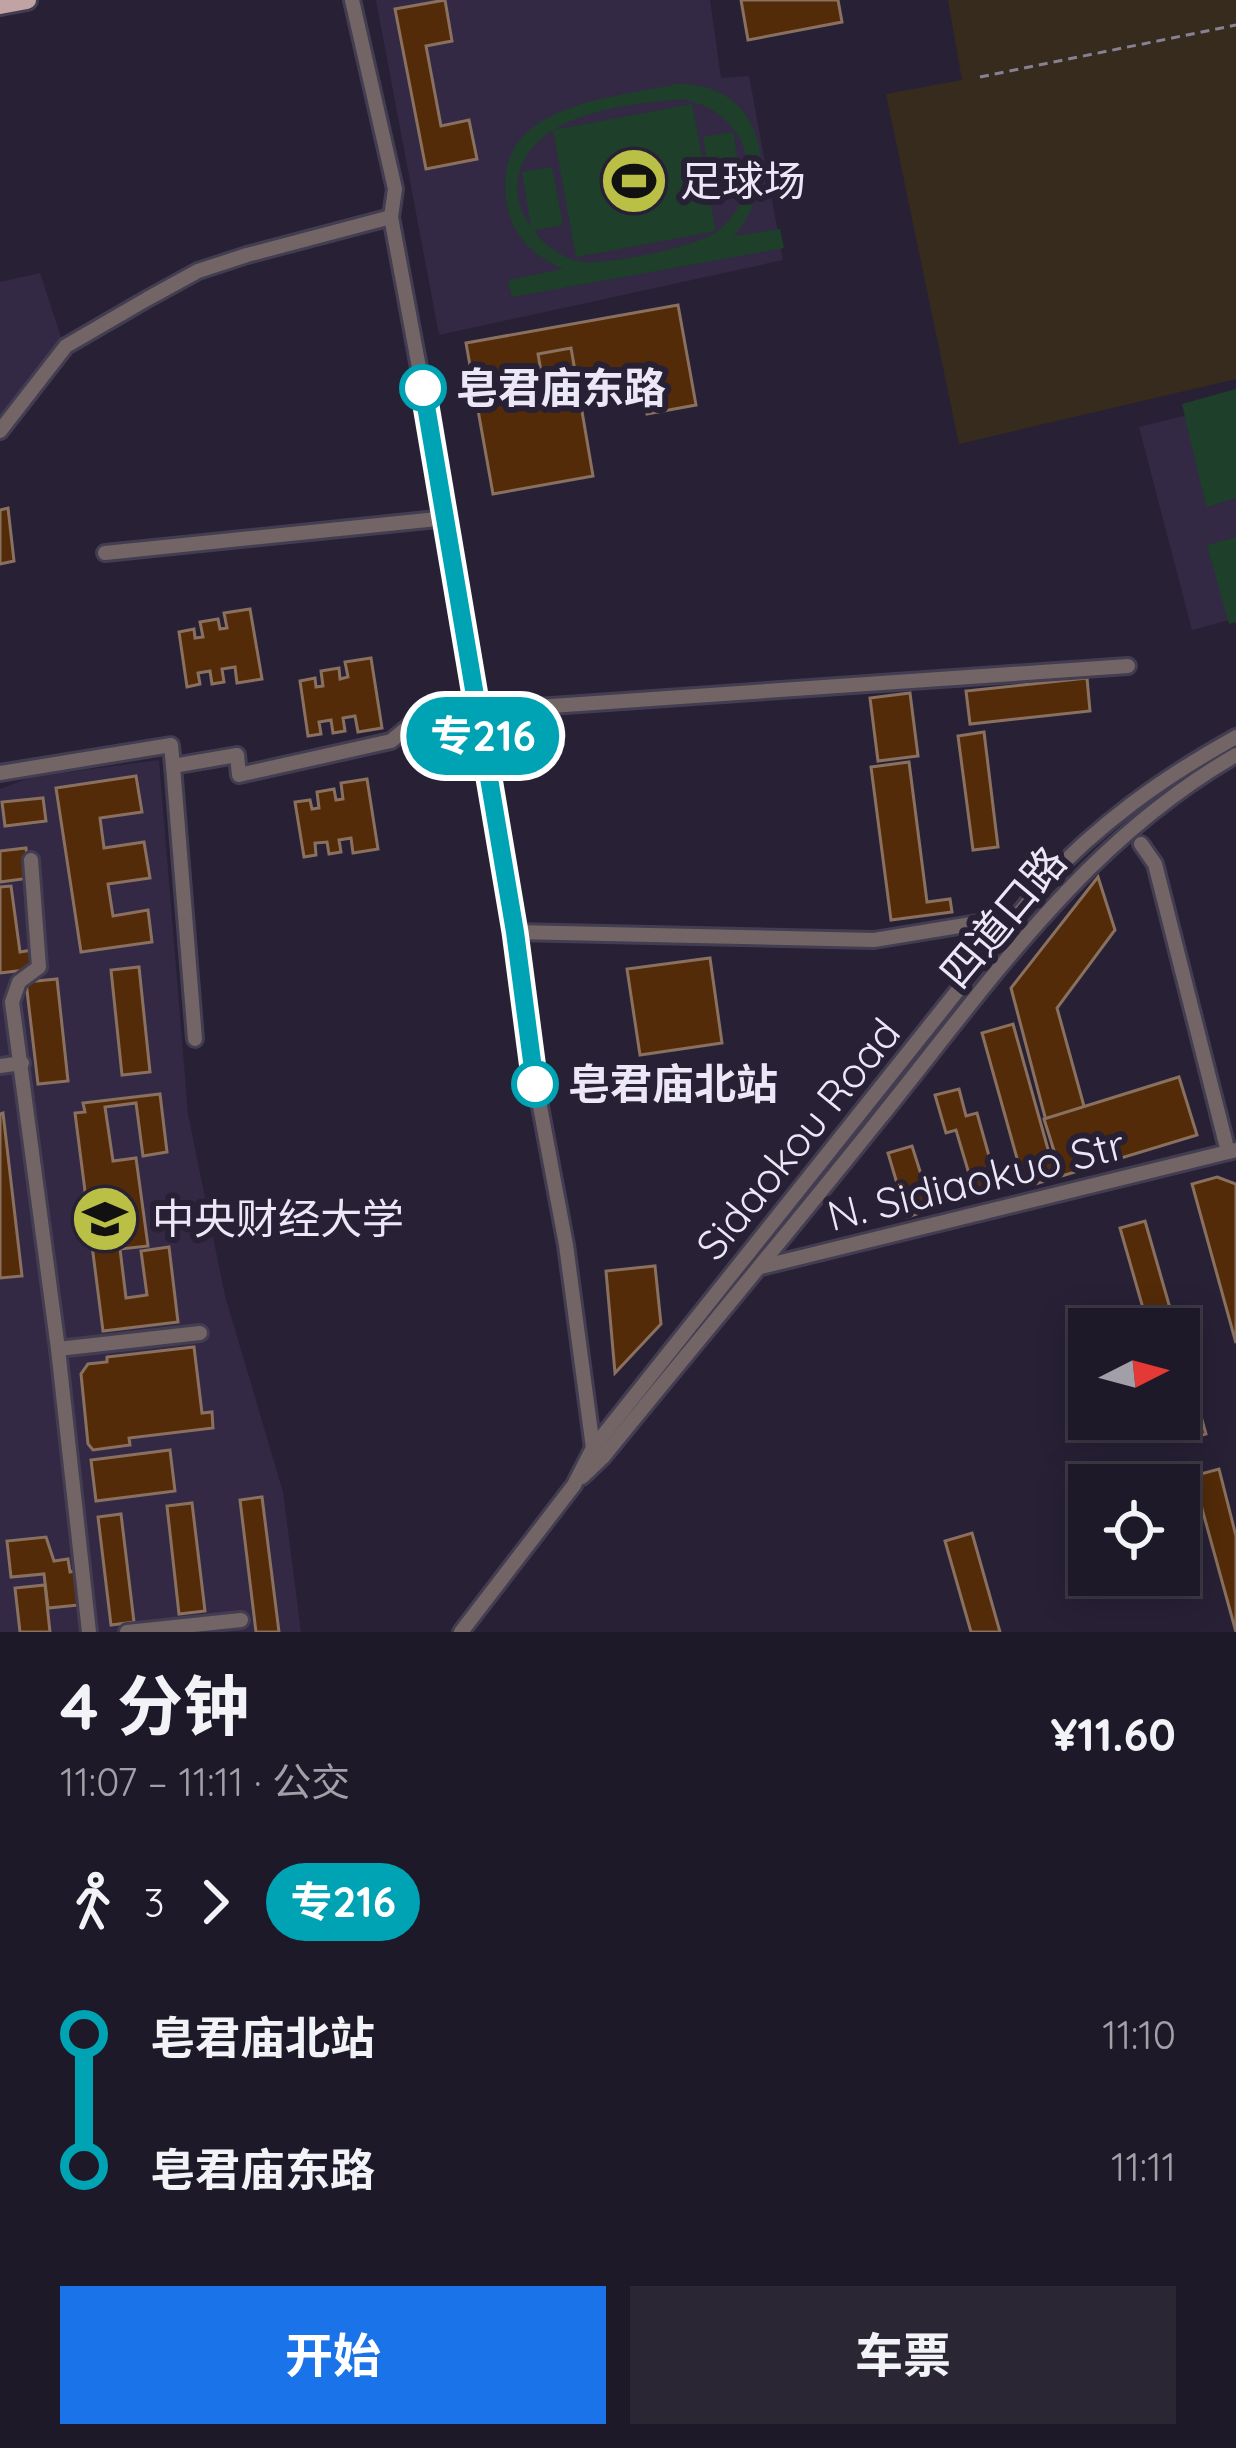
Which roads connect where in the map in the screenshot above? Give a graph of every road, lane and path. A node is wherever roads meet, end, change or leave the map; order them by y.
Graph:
1 (27, 0) edge
2 (352, 0) edge
3 (0, 5) edge
4 (1236, 25) edge
5 (980, 77) dead end
6 (391, 217) junction
7 (0, 431) edge
8 (447, 518) junction
9 (105, 553) dead end
10 (1128, 667) dead end
11 (478, 711) junction
12 (1236, 737) edge
13 (1236, 755) edge
14 (173, 766) junction
15 (0, 773) edge
16 (1141, 844) dead end
17 (31, 860) dead end
18 (1014, 917) junction
19 (515, 932) junction
20 (195, 1039) dead end
21 (22, 1063) junction
22 (0, 1066) edge
23 (1232, 1151) edge
24 (760, 1267) junction
25 (733, 1273) junction
26 (200, 1333) dead end
27 (58, 1349) junction
28 (593, 1448) junction
29 (574, 1485) junction
30 (242, 1620) dead end
31 (89, 1632) edge
32 (127, 1632) edge
33 (461, 1632) edge

1 - 3 main road
2 - 6 street
4 - 5 path
6 - 7 street
6 - 8 street
8 - 9 street
8 - 11 street
10 - 11 street
11 - 14 street
11 - 19 street
12 - 18 street, Sidaokou Road
13 - 24 street, 四道口路
14 - 15 street
14 - 20 street
16 - 23 street
17 - 21 street
18 - 19 street
18 - 25 street, Sidaokou Road
19 - 28 street
21 - 22 street
21 - 27 street
23 - 24 street, N. Sidiaokuo Str
24 - 25 street, N. Sidiaokuo Str
24 - 29 street, 四道口路
25 - 28 street, Sidaokou Road
26 - 27 street
27 - 31 street
28 - 29 street, Sidaokou Road
29 - 33 street, Sidaokou Road
30 - 32 street

